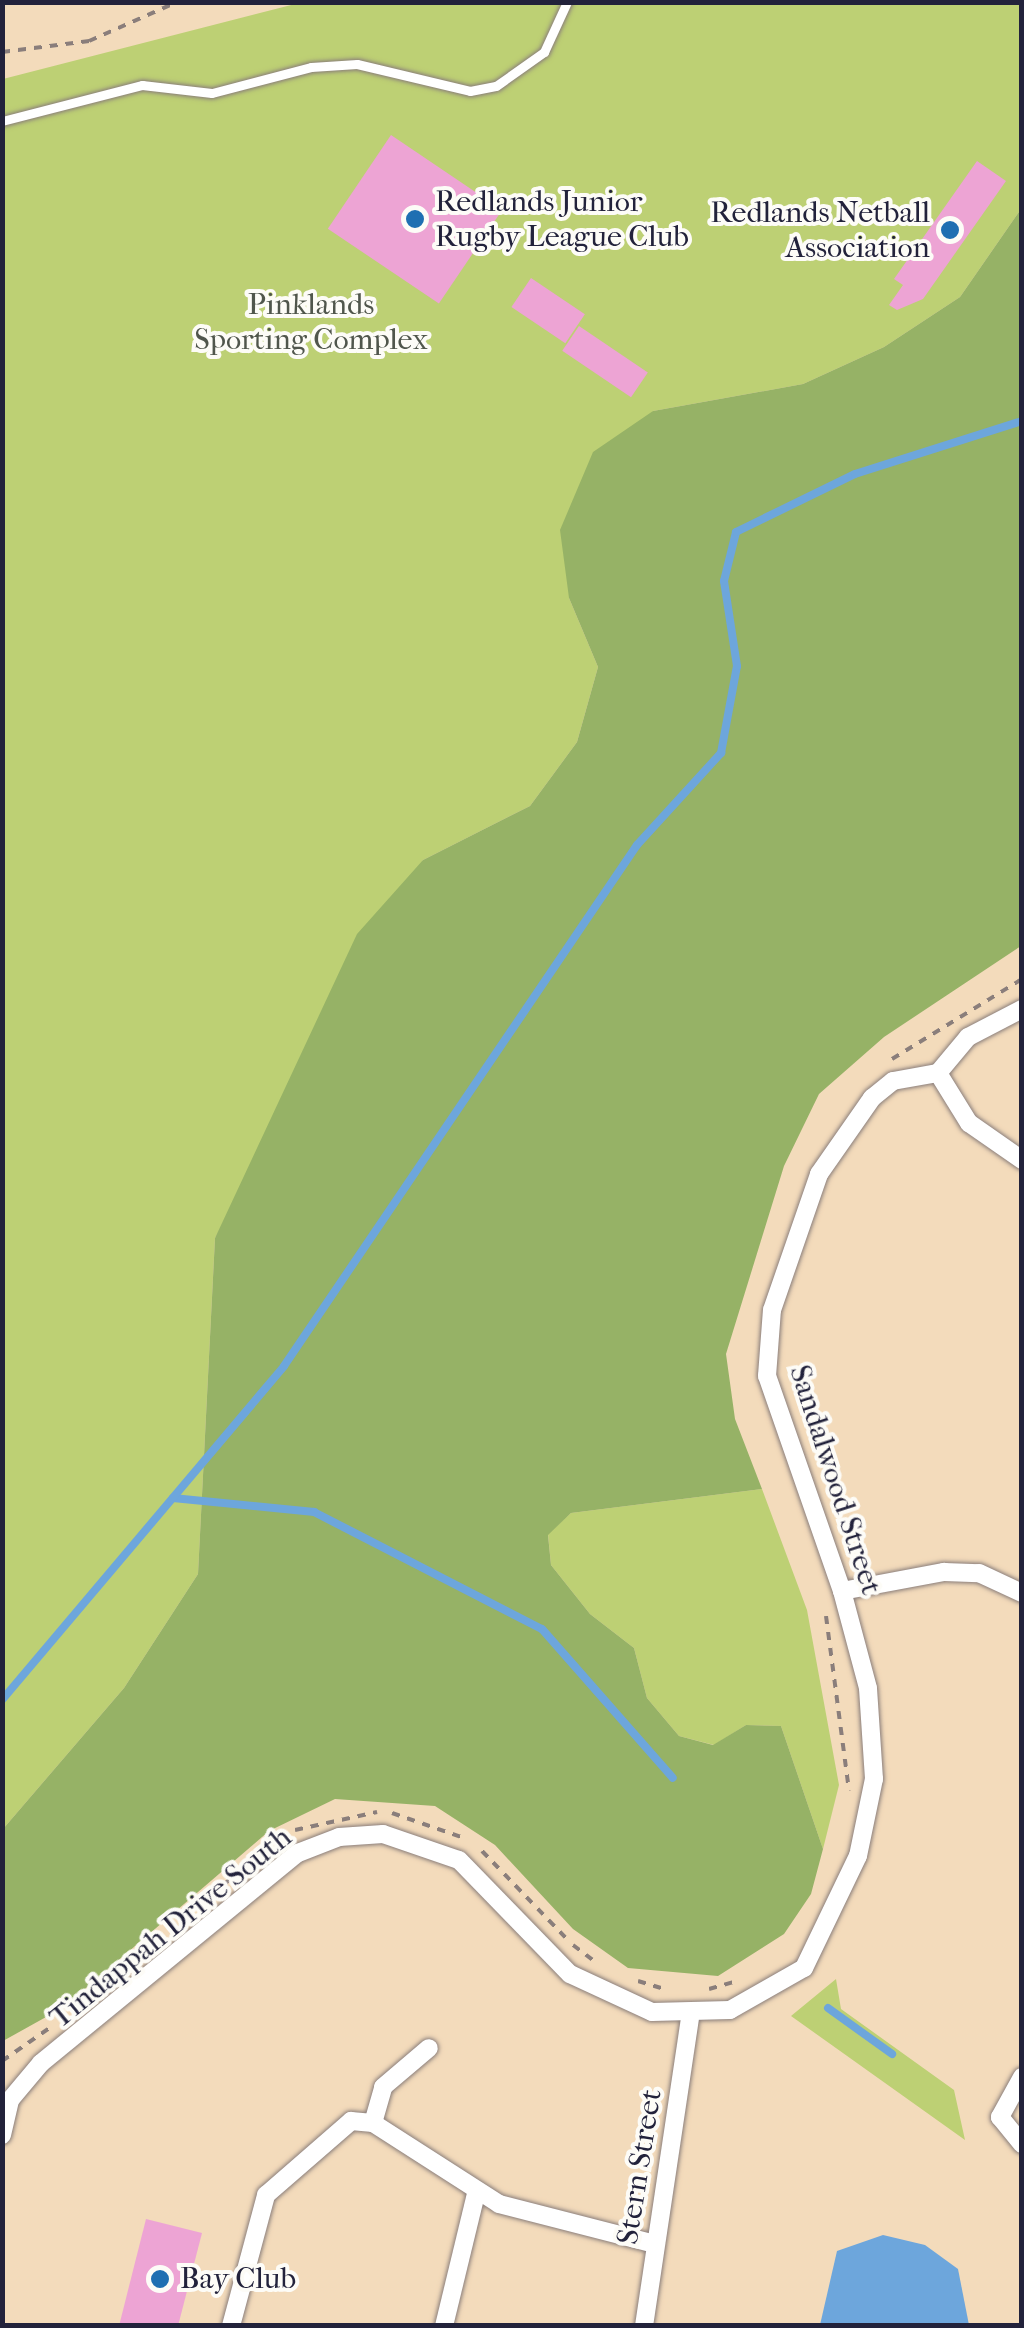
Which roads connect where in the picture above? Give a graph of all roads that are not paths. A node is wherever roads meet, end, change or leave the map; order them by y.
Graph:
1 (566, 2) edge
2 (2, 121) edge
3 (1022, 1010) edge
4 (938, 1072) junction
5 (1022, 1160) edge
6 (842, 1591) junction
7 (1022, 1594) edge
8 (690, 2017) junction
9 (429, 2048) dead end
10 (1022, 2077) edge
11 (373, 2122) junction
12 (2, 2135) edge
13 (1022, 2144) edge
14 (476, 2194) junction
15 (655, 2244) junction
16 (231, 2326) edge
17 (444, 2326) edge
18 (644, 2326) edge

1 - 2 lane
3 - 4 street
4 - 5 street
4 - 6 street, Sandalwood Street
6 - 7 street
6 - 8 street, Sandalwood Street
8 - 12 street, Tindappah Drive South
8 - 15 street, Stern Street
9 - 11 street
10 - 13 street
11 - 14 street
11 - 16 street
14 - 15 street
14 - 17 street
15 - 18 street, Stern Street

